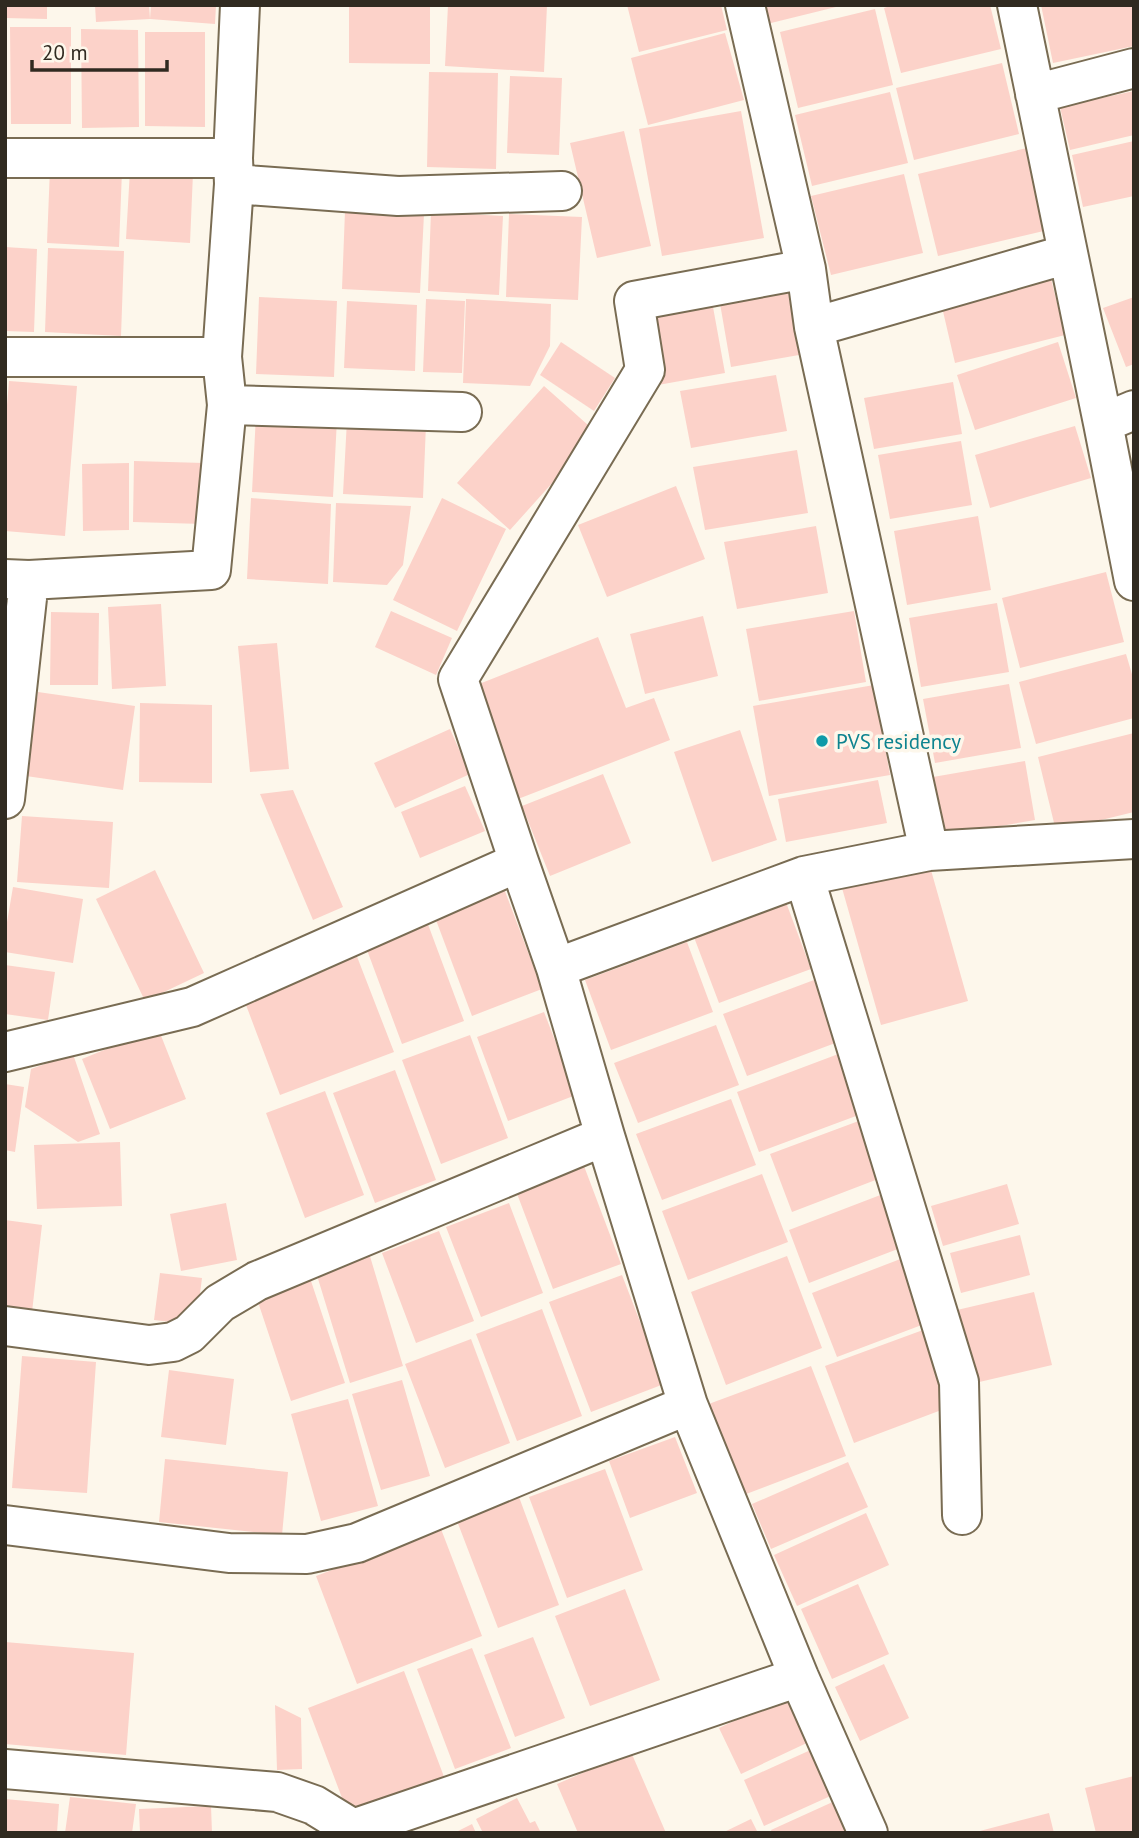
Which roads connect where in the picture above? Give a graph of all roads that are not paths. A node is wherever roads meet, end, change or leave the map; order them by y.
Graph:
1 (240, 5) edge
2 (745, 5) edge
3 (1017, 5) edge
4 (1134, 68) edge
5 (1035, 94) junction
6 (5, 158) edge
7 (233, 171) junction
8 (562, 191) dead end
9 (1068, 254) junction
10 (806, 269) junction
11 (814, 327) junction
12 (5, 357) edge
13 (222, 357) junction
14 (227, 405) junction
15 (462, 412) dead end
16 (1119, 417) edge
17 (17, 579) edge
18 (1134, 581) edge
19 (5, 799) edge
20 (1134, 839) edge
21 (929, 851) junction
22 (519, 862) junction
23 (804, 876) junction
24 (556, 968) junction
25 (5, 1052) edge
26 (605, 1136) junction
27 (5, 1326) edge
28 (688, 1405) junction
29 (962, 1515) dead end
30 (5, 1525) edge
31 (799, 1677) junction
32 (5, 1769) edge
33 (868, 1833) edge

1 - 7 street
2 - 10 street
3 - 5 street
4 - 5 street
5 - 9 street
6 - 7 street
7 - 8 street
7 - 13 street
9 - 11 street
9 - 16 street
10 - 11 street
10 - 22 street
11 - 21 street
12 - 13 street
13 - 14 street
14 - 15 street
14 - 17 street
16 - 18 street
17 - 19 street
20 - 21 street
21 - 23 street
22 - 24 street
22 - 25 street
23 - 24 street
23 - 29 street
24 - 26 street
26 - 27 street
26 - 28 street
28 - 30 street
28 - 31 street
31 - 32 street
31 - 33 street

